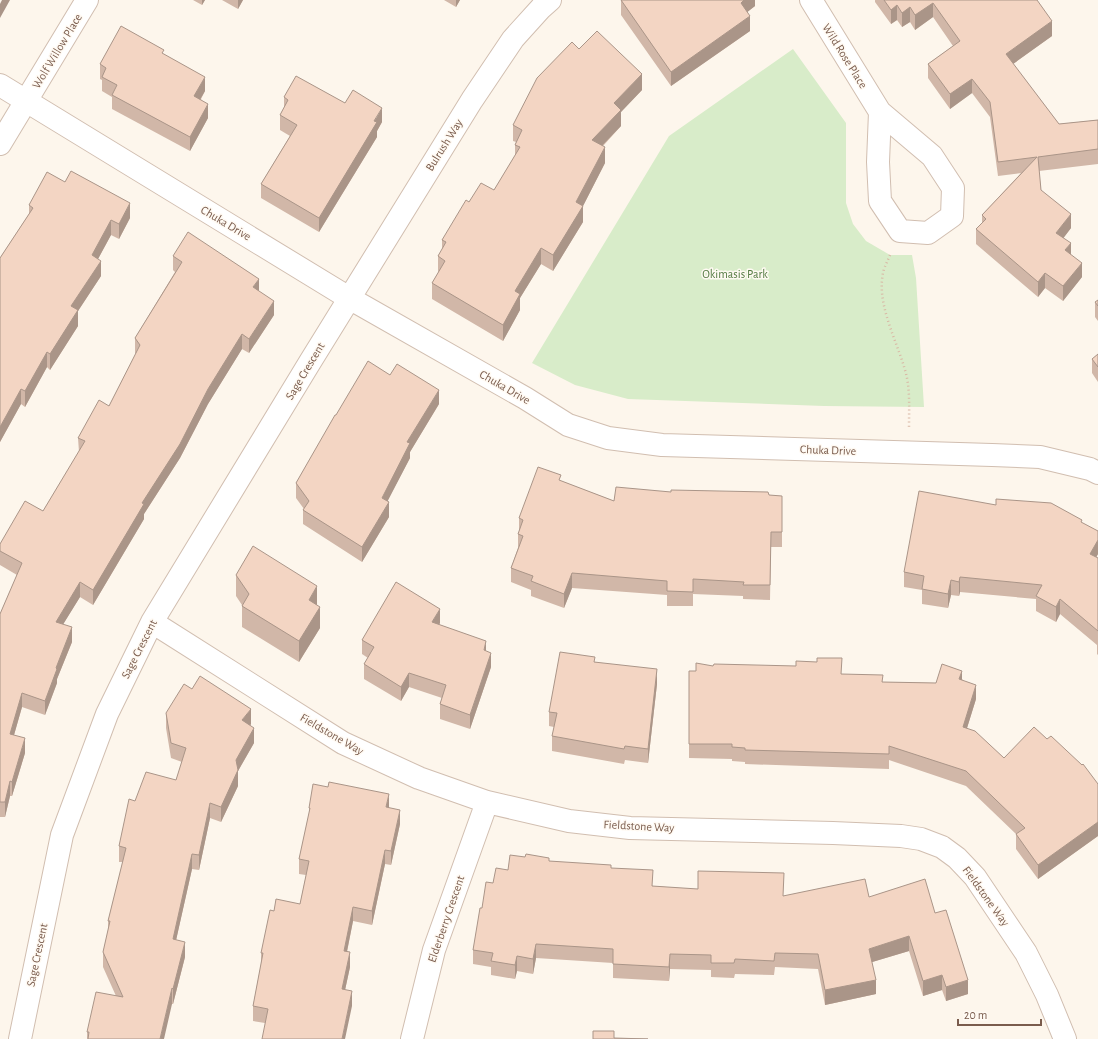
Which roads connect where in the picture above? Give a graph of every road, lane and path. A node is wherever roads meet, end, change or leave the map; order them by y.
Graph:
1 (87, 0) edge
2 (550, 0) edge
3 (810, 0) edge
4 (0, 85) edge
5 (26, 101) junction
6 (880, 112) junction
7 (0, 144) edge
8 (896, 225) junction
9 (349, 298) junction
10 (908, 453) junction
11 (1098, 473) edge
12 (152, 622) junction
13 (487, 802) junction
14 (20, 1039) edge
15 (412, 1039) edge
16 (1065, 1039) edge

1 - 5 street, Wolf Willow Place
2 - 9 street, Bulrush Way
3 - 6 street, Wild Rose Place
4 - 5 street, Chuka Drive
5 - 7 street
5 - 9 street, Chuka Drive
6 - 8 street
6 - 8 street, Wild Rose Place
8 - 10 path
9 - 10 street, Chuka Drive
9 - 12 street, Sage Crescent
10 - 11 street, Chuka Drive
12 - 13 street, Fieldstone Way
12 - 14 street, Sage Crescent
13 - 15 street, Elderberry Crescent
13 - 16 street, Fieldstone Way

